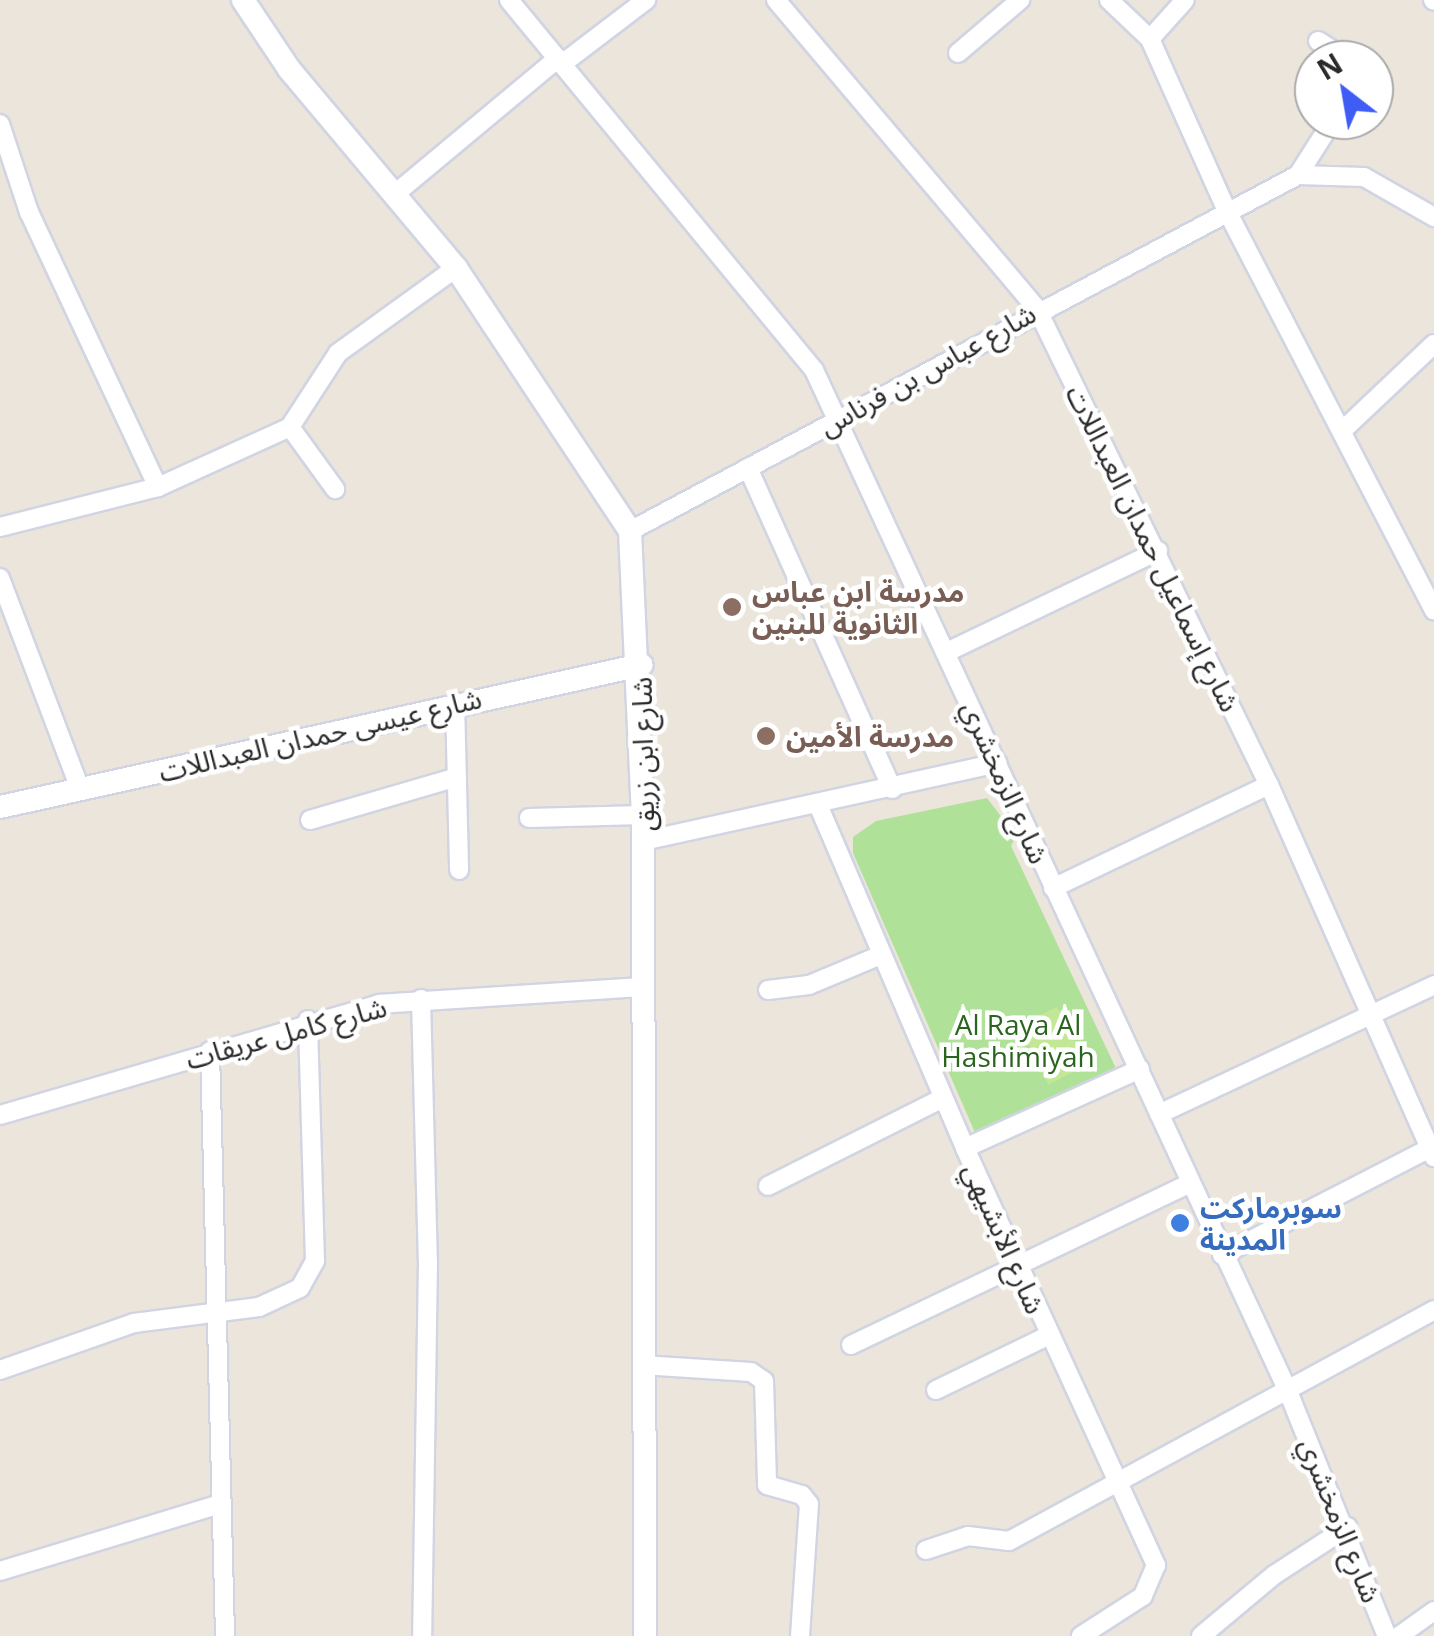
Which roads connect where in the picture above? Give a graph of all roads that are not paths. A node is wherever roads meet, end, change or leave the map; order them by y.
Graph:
1 (243, 0) edge
2 (509, 0) edge
3 (646, 0) edge
4 (776, 0) edge
5 (1020, 0) edge
6 (1109, 0) edge
7 (1185, 0) edge
8 (1150, 38) junction
9 (958, 53) dead end
10 (560, 61) junction
11 (0, 124) edge
12 (1320, 140) edge
13 (1298, 175) junction
14 (396, 194) junction
15 (1227, 210) junction
16 (1434, 218) edge
17 (456, 268) junction
18 (1037, 308) junction
19 (1434, 344) edge
20 (840, 417) junction
21 (290, 427) junction
22 (1343, 430) junction
23 (748, 468) junction
24 (158, 487) junction
25 (335, 488) dead end
26 (0, 527) edge
27 (630, 532) junction
28 (1158, 551) junction
29 (0, 578) edge
30 (1434, 611) edge
31 (949, 651) junction
32 (640, 665) junction
33 (455, 702) junction
34 (998, 763) junction
35 (457, 778) junction
36 (1269, 785) junction
37 (80, 789) junction
38 (892, 789) junction
39 (0, 807) edge
40 (819, 807) junction
41 (642, 814) junction
42 (529, 818) dead end
43 (310, 820) dead end
44 (643, 840) junction
45 (459, 870) dead end
46 (1053, 888) junction
47 (881, 954) junction
48 (1434, 985) edge
49 (640, 986) junction
50 (768, 990) dead end
51 (421, 999) junction
52 (1372, 1014) junction
53 (308, 1020) junction
54 (210, 1051) junction
55 (1140, 1069) junction
56 (942, 1098) junction
57 (1159, 1114) junction
58 (0, 1115) edge
59 (964, 1148) junction
60 (1432, 1153) edge
61 (1190, 1184) junction
62 (768, 1186) dead end
63 (1222, 1255) junction
64 (1018, 1264) junction
65 (214, 1310) junction
66 (1434, 1310) edge
67 (1050, 1335) junction
68 (851, 1346) dead end
69 (642, 1365) junction
70 (0, 1370) edge
71 (1287, 1388) junction
72 (936, 1390) dead end
73 (1116, 1478) junction
74 (221, 1504) junction
75 (1348, 1527) junction
76 (926, 1550) dead end
77 (0, 1571) edge
78 (1434, 1611) edge
79 (225, 1636) edge
80 (422, 1636) edge
81 (645, 1636) edge
82 (800, 1636) edge
83 (1081, 1636) edge
84 (1201, 1636) edge
85 (1386, 1636) edge
86 (1399, 1636) edge

1 - 14 street, شارع ابن زريق
2 - 10 street, شارع الزمخشري
3 - 10 street
4 - 18 street, شارع إسماعيل حمدان العبداللات
5 - 9 street
6 - 8 street
7 - 8 street
8 - 15 street
10 - 14 street
10 - 20 street, شارع الزمخشري
11 - 24 street
12 - 13 street
13 - 15 street, شارع عباس بن فرناس
13 - 16 street
14 - 17 street, شارع ابن زريق
15 - 18 street, شارع عباس بن فرناس
15 - 22 street
17 - 21 street
17 - 27 street, شارع ابن زريق
18 - 20 street, شارع عباس بن فرناس
18 - 28 street, شارع إسماعيل حمدان العبداللات
19 - 22 street
20 - 23 street, شارع عباس بن فرناس
20 - 31 street, شارع الزمخشري
21 - 24 street
21 - 25 street
22 - 30 street
23 - 27 street, شارع عباس بن فرناس
23 - 38 street
24 - 26 street
27 - 32 street, شارع ابن زريق
28 - 31 street
28 - 36 street, شارع إسماعيل حمدان العبداللات
29 - 37 street
31 - 34 street, شارع الزمخشري
32 - 33 street, شارع عيسى حمدان العبداللات
32 - 41 street, شارع ابن زريق
33 - 35 street
33 - 37 street, شارع عيسى حمدان العبداللات
34 - 38 street
34 - 46 street, شارع الزمخشري
35 - 43 street
35 - 45 street
36 - 46 street
36 - 52 street, شارع إسماعيل حمدان العبداللات
37 - 39 street, شارع عيسى حمدان العبداللات
38 - 40 street
40 - 44 street
40 - 47 street, شارع الأبشيهي
41 - 42 street
41 - 44 street, شارع ابن زريق
44 - 49 street, شارع ابن زريق
46 - 55 street, شارع الزمخشري
47 - 50 street
47 - 56 street, شارع الأبشيهي
48 - 52 street
49 - 51 street, شارع كامل عريقات
49 - 69 street, شارع ابن زريق
51 - 53 street, شارع كامل عريقات
51 - 80 street
52 - 57 street
52 - 60 street, شارع إسماعيل حمدان العبداللات
53 - 54 street, شارع كامل عريقات
53 - 65 street
54 - 58 street, شارع كامل عريقات
54 - 65 street
55 - 57 street, شارع الزمخشري
55 - 59 street
56 - 59 street, شارع الأبشيهي
56 - 62 street
57 - 61 street, شارع الزمخشري
59 - 64 street, شارع الأبشيهي
60 - 63 street
61 - 63 street, شارع الزمخشري
61 - 64 street
63 - 71 street, شارع الزمخشري
64 - 67 street, شارع الأبشيهي
64 - 68 street
65 - 70 street
65 - 74 street
66 - 71 street
67 - 72 street
67 - 73 street, شارع الأبشيهي
69 - 81 street, شارع ابن زريق
69 - 82 street
71 - 73 street
71 - 75 street, شارع الزمخشري
73 - 76 street
73 - 83 street, شارع الأبشيهي
74 - 77 street
74 - 79 street
75 - 84 street
75 - 85 street, شارع الزمخشري
78 - 86 street

